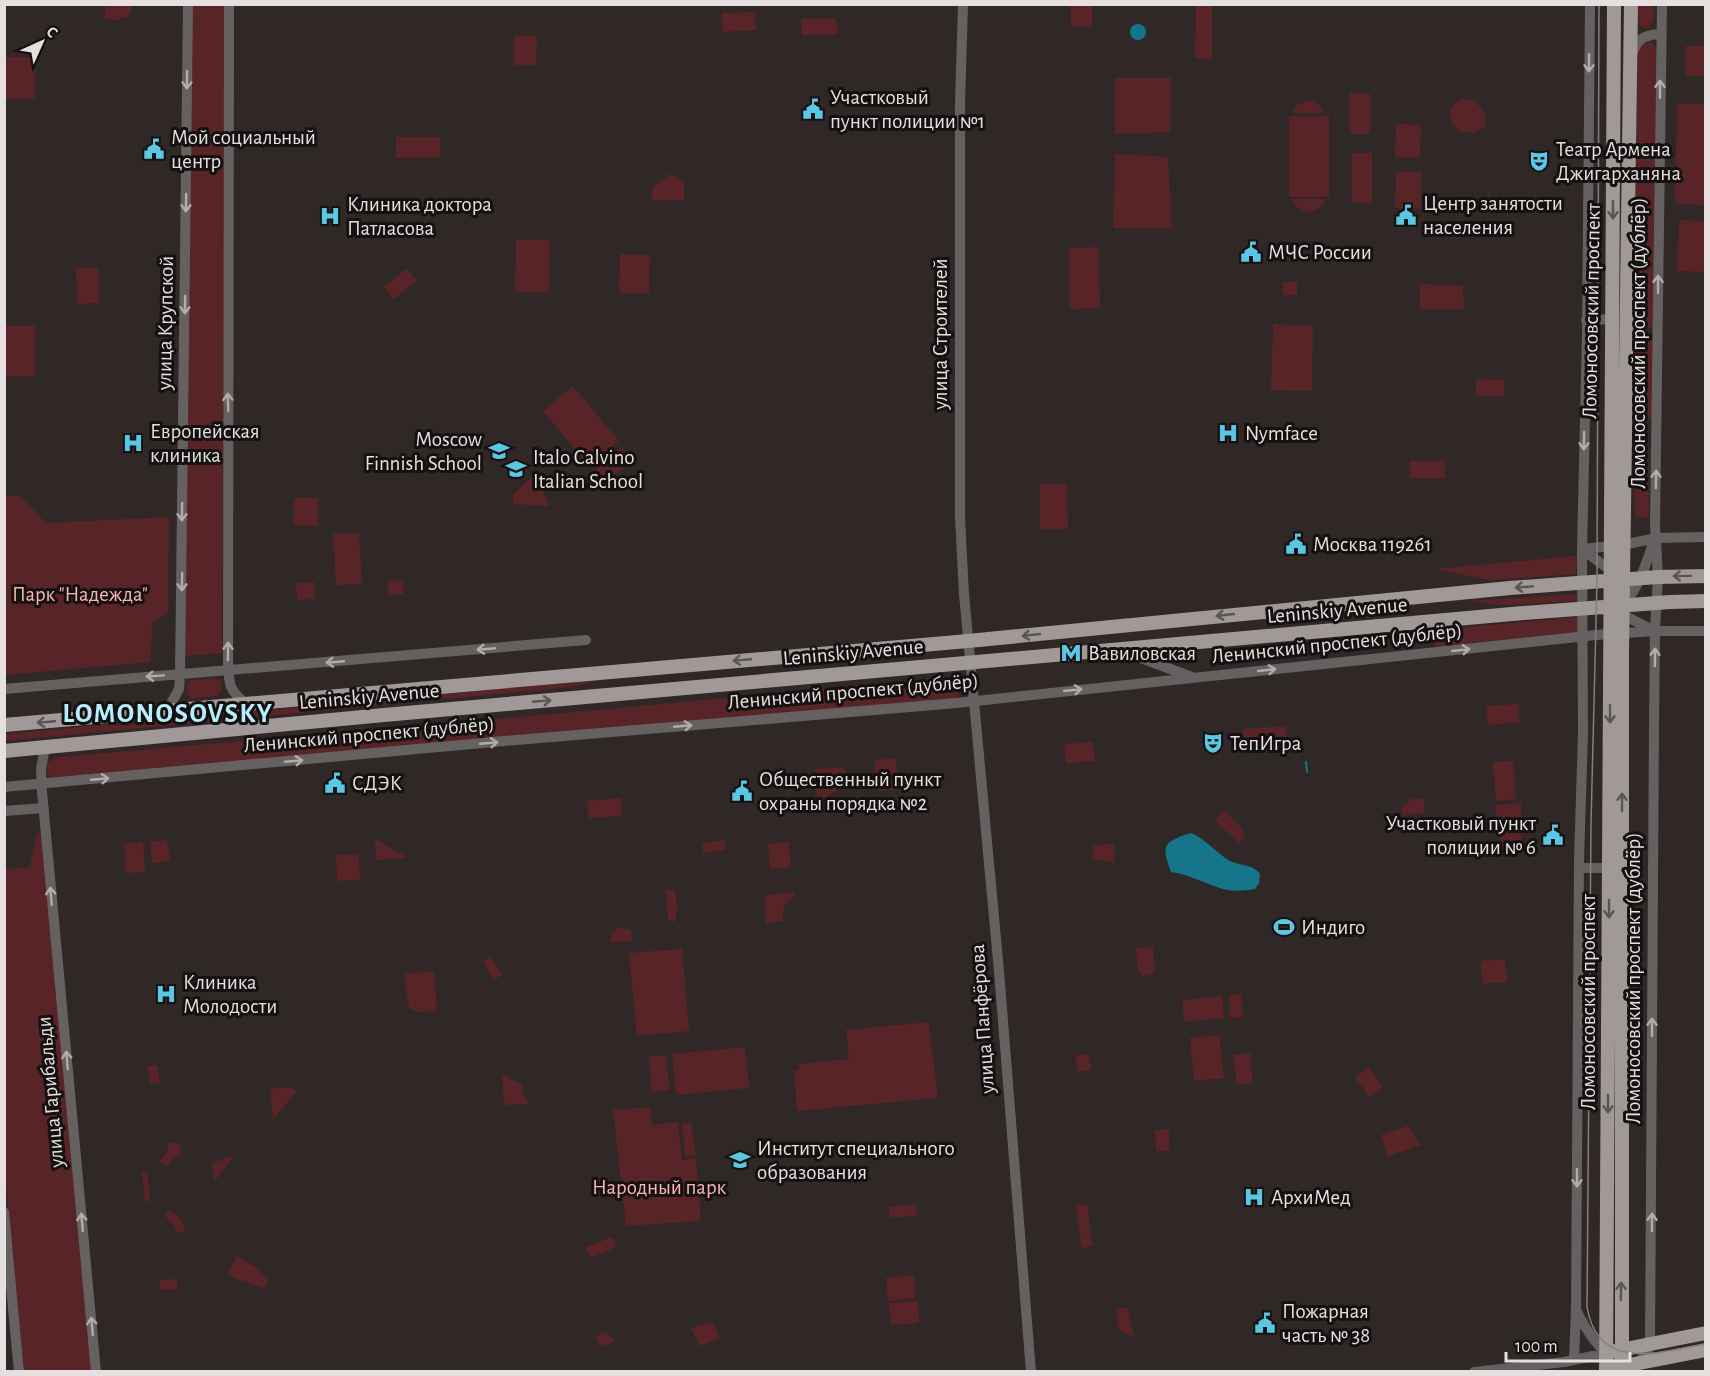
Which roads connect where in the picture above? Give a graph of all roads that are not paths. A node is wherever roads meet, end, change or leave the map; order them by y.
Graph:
1 (188, 4) edge
2 (229, 4) edge
3 (963, 4) edge
4 (1590, 4) edge
5 (1614, 4) edge
6 (1631, 4) edge
7 (1662, 4) edge
8 (1614, 34) junction
9 (1631, 34) junction
10 (1660, 34) junction
11 (1631, 54) junction
12 (1612, 266) junction
13 (1627, 266) junction
14 (1612, 319) junction
15 (1586, 320) junction
16 (1706, 537) edge
17 (1656, 538) junction
18 (1617, 546) junction
19 (1582, 549) junction
20 (1614, 576) junction
21 (1706, 576) edge
22 (1658, 577) junction
23 (1639, 578) junction
24 (1582, 583) junction
25 (1706, 601) edge
26 (1656, 603) junction
27 (1582, 609) junction
28 (1618, 609) junction
29 (1655, 631) junction
30 (1706, 631) edge
31 (1616, 634) junction
32 (1582, 638) junction
33 (586, 640) dead end
34 (968, 641) junction
35 (1119, 650) junction
36 (970, 663) junction
37 (228, 672) junction
38 (180, 675) junction
39 (1194, 678) junction
40 (4, 689) edge
41 (973, 701) junction
42 (245, 703) junction
43 (167, 711) junction
44 (4, 725) edge
45 (45, 747) junction
46 (4, 751) edge
47 (42, 784) junction
48 (4, 787) edge
49 (44, 808) junction
50 (4, 811) edge
51 (1580, 868) junction
52 (1609, 868) junction
53 (4, 1212) edge
54 (1576, 1310) junction
55 (1706, 1334) edge
56 (1650, 1343) junction
57 (1622, 1350) junction
58 (1706, 1350) edge
59 (1574, 1360) junction
60 (1605, 1363) edge
61 (1628, 1368) edge
62 (1531, 1369) edge
63 (19, 1371) edge
64 (96, 1371) edge
65 (1031, 1371) edge
66 (1474, 1371) edge

1 -> 38 street, улица Крупской
37 -> 2 street
3 - 34 street, улица Строителей
4 -> 15 street
5 - 8 main road, Ломоносовский проспект
6 - 9 main road, Ломоносовский проспект
7 - 10 street, Ломоносовский проспект (дублёр)
8 - 9 main road
8 -> 12 main road, Ломоносовский проспект
9 - 11 main road, Ломоносовский проспект
10 - 11 street
17 -> 10 street, Ломоносовский проспект (дублёр)
11 - 13 main road, Ломоносовский проспект
12 - 13 main road
12 - 14 main road, Ломоносовский проспект
13 - 18 main road, Ломоносовский проспект
14 - 15 street, Ломоносовский проспект (дублёр)
14 - 18 main road, Ломоносовский проспект
15 -> 19 street
16 - 17 street
17 - 18 street
17 - 22 street, Ломоносовский проспект (дублёр)
17 - 23 street
18 - 19 street
18 - 20 main road
19 - 20 street
19 - 24 street
20 - 23 main road, Leninskiy Avenue
20 - 24 main road, Leninskiy Avenue
20 - 28 main road
21 -> 22 main road, Leninskiy Avenue
22 - 23 main road, Leninskiy Avenue
22 - 26 street, Ломоносовский проспект (дублёр)
23 - 28 street
24 - 27 street
24 -> 34 main road, Leninskiy Avenue
25 - 26 main road, Leninskiy Avenue
26 - 28 main road, Leninskiy Avenue
26 - 29 street, Ломоносовский проспект (дублёр)
27 - 28 main road, Leninskiy Avenue
27 - 32 street
27 - 35 main road, Leninskiy Avenue
28 - 29 street
28 - 31 main road
29 - 30 street, Ленинский проспект (дублёр)
29 - 31 street, Ленинский проспект (дублёр)
56 -> 29 street, Ломоносовский проспект (дублёр)
31 - 32 street, Ленинский проспект (дублёр)
31 -> 52 main road, Ломоносовский проспект
57 -> 31 main road, Ломоносовский проспект
39 -> 32 street, Ленинский проспект (дублёр)
32 - 51 street
33 -> 37 street
34 - 36 street, улица Строителей
34 -> 42 main road, Leninskiy Avenue
35 - 36 main road, Leninskiy Avenue
35 - 39 street
36 - 41 street, улица Панфёрова
45 -> 36 main road, Leninskiy Avenue
37 - 38 street
37 - 42 street
38 -> 40 street
38 - 43 street, улица Крупской
41 -> 39 street, Ленинский проспект (дублёр)
47 -> 41 street, Ленинский проспект (дублёр)
41 - 65 street, улица Панфёрова
42 - 43 main road, Leninskiy Avenue
43 -> 44 main road, Leninskiy Avenue
45 - 46 main road, Leninskiy Avenue
45 - 47 street, улица Гарибальди
47 - 48 street, Ленинский проспект (дублёр)
47 - 49 street, улица Гарибальди
49 - 50 street
64 -> 49 street, улица Гарибальди
51 - 52 street
51 -> 54 street
52 -> 60 main road, Ломоносовский проспект
53 - 63 street
54 - 59 street
54 - 60 street
55 - 56 main road
56 - 57 main road
56 - 61 street, Ломоносовский проспект (дублёр)
57 - 60 main road
57 - 61 main road, Ломоносовский проспект
58 - 61 main road
59 - 60 street
59 - 62 street
60 - 61 main road
62 - 66 street

